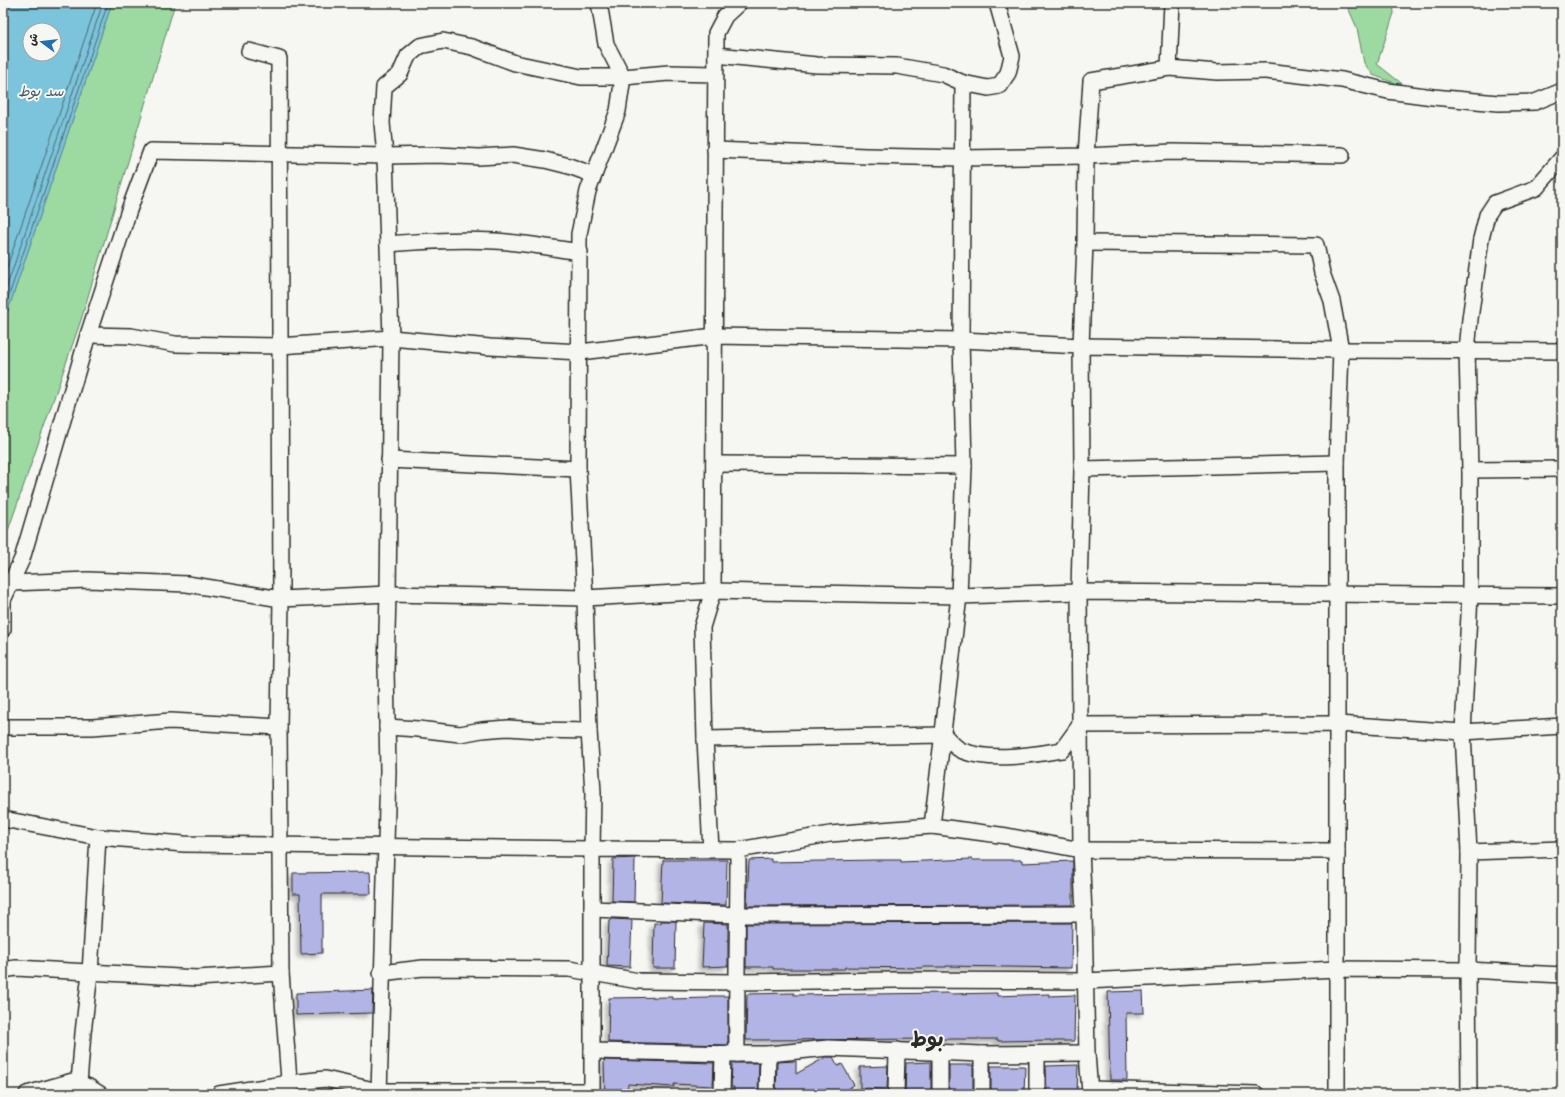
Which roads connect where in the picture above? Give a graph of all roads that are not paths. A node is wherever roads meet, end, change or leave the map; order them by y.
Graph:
1 (599, 3) edge
2 (739, 3) edge
3 (997, 3) edge
4 (1172, 3) edge
5 (249, 51) dead end
6 (716, 55) junction
7 (1169, 68) junction
8 (716, 74) junction
9 (623, 77) junction
10 (963, 83) junction
11 (1562, 91) edge
12 (715, 150) junction
13 (280, 155) junction
14 (1342, 155) dead end
15 (385, 156) junction
16 (1086, 156) junction
17 (962, 158) junction
18 (1562, 158) edge
19 (594, 175) junction
20 (388, 244) junction
21 (1085, 244) junction
22 (580, 252) junction
23 (88, 335) junction
24 (715, 336) junction
25 (391, 338) junction
26 (961, 340) junction
27 (280, 346) junction
28 (1081, 346) junction
29 (1341, 350) junction
30 (1562, 350) edge
31 (1467, 351) junction
32 (580, 352) junction
33 (389, 460) junction
34 (1337, 463) junction
35 (714, 464) junction
36 (964, 466) junction
37 (578, 469) junction
38 (1082, 469) junction
39 (1562, 469) edge
40 (1470, 470) junction
41 (11, 583) junction
42 (713, 591) junction
43 (1079, 592) junction
44 (388, 594) junction
45 (1337, 594) junction
46 (1470, 595) junction
47 (959, 596) junction
48 (1562, 596) edge
49 (585, 598) junction
50 (281, 599) junction
51 (3, 600) edge
52 (3, 629) edge
53 (1338, 724) junction
54 (1080, 725) junction
55 (1562, 726) edge
56 (3, 727) edge
57 (279, 727) junction
58 (387, 727) junction
59 (589, 731) junction
60 (1463, 732) junction
61 (944, 735) junction
62 (705, 739) junction
63 (3, 818) edge
64 (932, 826) junction
65 (98, 837) junction
66 (281, 846) junction
67 (385, 846) junction
68 (1562, 848) edge
69 (592, 849) junction
70 (711, 850) junction
71 (738, 850) junction
72 (1081, 850) junction
73 (1337, 851) junction
74 (1469, 852) junction
75 (592, 909) junction
76 (1084, 914) junction
77 (738, 915) junction
78 (1337, 969) junction
79 (3, 970) edge
80 (1468, 970) junction
81 (592, 972) junction
82 (90, 973) junction
83 (381, 973) junction
84 (281, 974) junction
85 (1562, 974) edge
86 (1085, 981) junction
87 (736, 982) junction
88 (898, 1050) junction
89 (592, 1051) junction
90 (940, 1052) junction
91 (730, 1054) junction
92 (768, 1054) junction
93 (982, 1054) junction
94 (1036, 1054) junction
95 (1087, 1054) junction
96 (79, 1083) junction
97 (290, 1088) edge
98 (1090, 1091) edge
99 (378, 1092) edge
100 (592, 1093) edge
101 (27, 1094) edge
102 (100, 1094) edge
103 (219, 1094) edge
104 (722, 1094) edge
105 (767, 1094) edge
106 (896, 1094) edge
107 (940, 1094) edge
108 (982, 1094) edge
109 (1037, 1094) edge
110 (1256, 1094) edge
111 (1337, 1094) edge
112 (1469, 1094) edge

1 - 9 street
2 - 6 street
3 - 10 street
4 - 7 street
5 - 13 street
6 - 8 street
6 - 10 street
7 - 11 street
7 - 16 street
8 - 9 street
8 - 12 street
9 - 15 street
9 - 19 street
10 - 17 street
12 - 17 street
12 - 24 street
13 - 15 street
13 - 23 street
13 - 27 street
14 - 16 street
15 - 19 street
15 - 20 street
16 - 17 street
16 - 21 street
17 - 26 street
18 - 31 street
19 - 22 street
20 - 22 street
20 - 25 street
21 - 28 street
21 - 29 street
22 - 32 street
23 - 27 street
23 - 41 street
24 - 26 street
24 - 32 street
24 - 35 street
25 - 27 street
25 - 32 street
25 - 33 street
26 - 28 street
26 - 36 street
27 - 50 street
28 - 29 street
28 - 38 street
29 - 31 street
29 - 34 street
30 - 31 street
31 - 40 street
32 - 37 street
33 - 37 street
33 - 44 street
34 - 38 street
34 - 45 street
35 - 36 street
35 - 42 street
36 - 47 street
37 - 49 street
38 - 43 street
39 - 40 street
40 - 46 street
41 - 50 street
41 - 51 street
42 - 47 street
42 - 49 street
42 - 62 street
43 - 45 street
43 - 47 street
43 - 54 street
44 - 49 street
44 - 50 street
44 - 58 street
45 - 46 street
45 - 53 street
46 - 48 street
46 - 60 street
47 - 61 street
49 - 59 street
50 - 57 street
51 - 52 street
53 - 54 street
53 - 60 street
53 - 73 street
54 - 61 street
54 - 72 street
55 - 60 street
56 - 57 street
57 - 66 street
58 - 59 street
58 - 67 street
59 - 69 street
60 - 74 street
61 - 62 street
61 - 64 street
62 - 70 street
63 - 65 street
64 - 71 street
64 - 72 street
65 - 66 street
65 - 82 street
66 - 67 street
66 - 84 street
67 - 69 street
67 - 83 street
68 - 74 street
69 - 70 street
69 - 75 street
70 - 71 street
71 - 77 street
72 - 73 street
72 - 76 street
73 - 78 street
74 - 80 street
75 - 77 street
75 - 81 street
76 - 77 street
76 - 86 street
77 - 87 street
78 - 80 street
78 - 86 street
78 - 111 street
79 - 82 street
80 - 85 street
80 - 112 street
81 - 83 street
81 - 87 street
81 - 89 street
82 - 84 street
82 - 96 street
83 - 99 street
84 - 97 street
86 - 87 street
86 - 95 street
87 - 91 street
88 - 90 street
88 - 92 street
88 - 106 street
89 - 91 street
89 - 100 street
90 - 93 street
90 - 107 street
91 - 92 street
91 - 104 street
92 - 105 street
93 - 94 street
93 - 108 street
94 - 95 street
94 - 109 street
95 - 98 street
96 - 101 street
96 - 102 street
97 - 99 street
97 - 103 street
98 - 110 street
99 - 100 street

